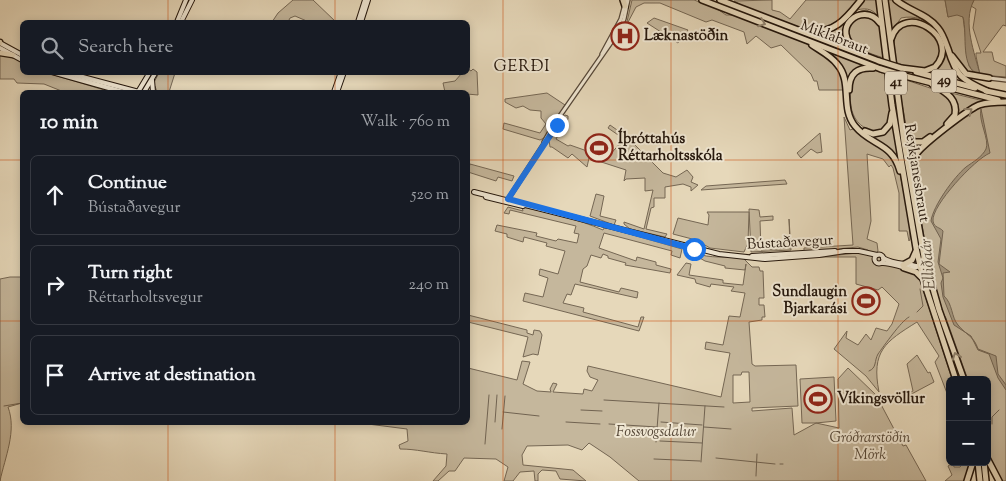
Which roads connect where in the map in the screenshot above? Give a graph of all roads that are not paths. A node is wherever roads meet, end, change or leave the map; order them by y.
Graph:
1 (186, 0) edge
2 (191, 0) edge
3 (366, 0) edge
4 (702, 0) edge
5 (720, 0) edge
6 (861, 0) edge
7 (879, 0) edge
8 (885, 0) edge
9 (896, 0) edge
10 (625, 1) edge
11 (178, 20) edge
12 (183, 20) edge
13 (361, 20) edge
14 (882, 26) junction
15 (794, 28) junction
16 (804, 40) junction
17 (890, 42) junction
18 (0, 43) edge
19 (947, 47) junction
20 (0, 48) edge
21 (0, 53) edge
22 (20, 53) edge
23 (13, 55) junction
24 (602, 55) junction
25 (865, 56) junction
26 (20, 59) edge
27 (901, 68) junction
28 (881, 69) junction
29 (62, 75) edge
30 (75, 75) edge
31 (148, 75) edge
32 (341, 75) edge
33 (153, 77) joint
34 (986, 78) joint
35 (1006, 80) edge
36 (932, 84) junction
37 (113, 90) edge
38 (131, 90) edge
39 (139, 90) edge
40 (145, 90) edge
41 (152, 90) edge
42 (336, 90) edge
43 (988, 91) junction
44 (1006, 95) edge
45 (1006, 102) edge
46 (892, 105) junction
47 (902, 124) junction
48 (908, 186) junction
49 (470, 191) edge
50 (507, 201) junction
51 (916, 248) junction
52 (867, 253) junction
53 (877, 255) junction
54 (924, 257) junction
55 (883, 258) junction
56 (874, 260) junction
57 (882, 263) junction
58 (904, 266) junction
59 (920, 266) junction
60 (928, 272) junction
61 (923, 279) junction
62 (955, 376) edge
63 (963, 376) edge
64 (972, 466) edge
65 (978, 466) edge
66 (984, 466) edge
67 (991, 466) edge
68 (967, 481) edge
69 (980, 481) edge
70 (986, 481) edge
71 (999, 481) edge

1 - 11 main road
2 - 12 main road
3 - 13 main road
4 -> 16 highway, Miklabraut / 49
5 - 15 highway, Miklabraut / 49
6 - 15 highway
7 - 14 highway, 41
8 - 17 highway, 41
9 - 19 highway
10 - 24 street
10 - 24 street
14 - 25 highway
14 - 46 highway, Reykjanesbraut / 41
15 - 25 highway, Miklabraut / 49
16 - 28 highway, Miklabraut / 49
16 - 48 highway
17 - 27 highway
17 - 47 highway, Reykjanesbraut / 41
18 - 22 main road
19 - 34 highway
19 - 43 highway
20 - 23 main road
21 - 23 main road
23 - 26 main road
24 - 50 street
25 - 27 highway, Miklabraut / 49, bridge
27 - 43 highway, 49
28 - 36 highway, Miklabraut / 49, bridge
28 - 46 highway
29 - 37 main road
30 - 38 main road
31 - 39 main road
32 - 42 main road
33 - 40 main road
33 - 41 main road
34 - 35 street
36 - 45 highway, 49
36 - 47 highway
43 - 44 highway, 49
48 -> 45 highway
46 - 48 highway, Reykjanesbraut / 41
47 - 48 highway, Reykjanesbraut / 41
48 - 51 highway, Reykjanesbraut / 41
48 - 54 highway, Reykjanesbraut / 41
49 - 50 main road, Bústaðavegur
50 - 52 main road, Bústaðavegur
51 - 58 highway
51 - 59 highway, Reykjanesbraut / 41
52 - 53 main road, Bústaðavegur
52 - 56 main road, Bústaðavegur
53 - 55 main road, Bústaðavegur
53 - 56 main road
54 - 59 main road
54 - 60 highway, Reykjanesbraut / 41
55 - 57 main road
55 - 58 main road, Bústaðavegur
56 - 57 main road, Bústaðavegur
57 - 58 main road, Bústaðavegur
58 - 59 main road, Bústaðavegur
58 - 61 highway
59 - 60 main road
59 - 61 highway, Reykjanesbraut / 41
63 -> 60 highway, Reykjanesbraut / 41
61 - 62 highway, Reykjanesbraut / 41
64 - 68 highway
65 - 69 highway
66 - 70 highway
67 - 71 highway

